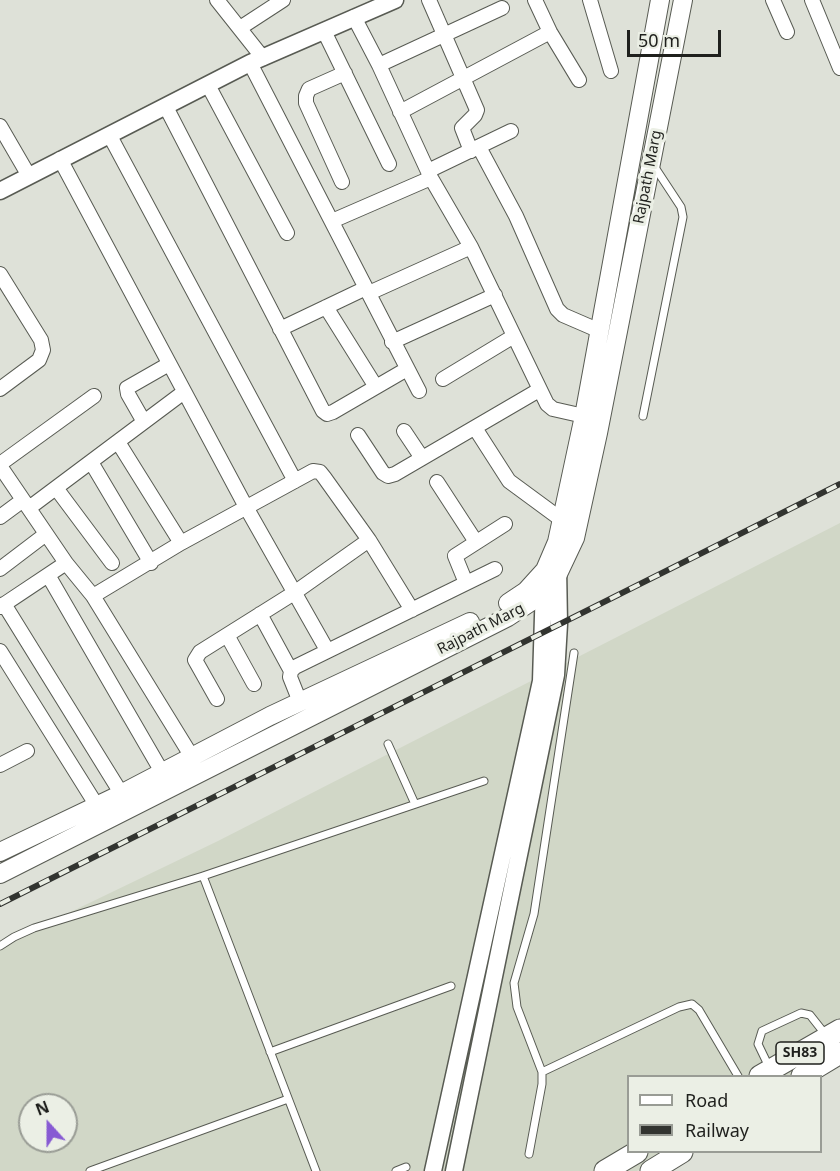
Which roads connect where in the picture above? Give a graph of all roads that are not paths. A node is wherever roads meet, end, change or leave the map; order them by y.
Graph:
1 (217, 0) edge
2 (283, 0) edge
3 (395, 0) edge
4 (429, 0) edge
5 (535, 0) edge
6 (590, 0) edge
7 (660, 0) edge
8 (683, 0) edge
9 (773, 0) edge
10 (812, 0) edge
11 (502, 8) dead end
12 (354, 17) junction
13 (240, 28) junction
14 (324, 31) junction
15 (550, 32) junction
16 (787, 32) dead end
17 (445, 34) junction
18 (257, 60) junction
19 (378, 65) junction
20 (840, 68) edge
21 (611, 71) dead end
22 (345, 73) junction
23 (464, 77) junction
24 (579, 80) dead end
25 (208, 85) junction
26 (166, 107) junction
27 (400, 112) junction
28 (0, 126) edge
29 (511, 131) dead end
30 (110, 136) junction
31 (475, 149) junction
32 (60, 159) junction
33 (651, 161) junction
34 (389, 164) dead end
35 (429, 175) junction
36 (29, 176) junction
37 (342, 182) dead end
38 (0, 191) edge
39 (332, 221) junction
40 (287, 233) dead end
41 (471, 247) junction
42 (0, 274) edge
43 (367, 290) junction
44 (495, 295) junction
45 (326, 307) junction
46 (280, 329) junction
47 (600, 331) junction
48 (514, 336) junction
49 (392, 342) junction
50 (169, 364) junction
51 (407, 369) junction
52 (443, 379) dead end
53 (376, 387) junction
54 (0, 389) edge
55 (539, 390) junction
56 (419, 391) dead end
57 (184, 392) junction
58 (94, 396) dead end
59 (584, 416) junction
60 (643, 416) dead end
61 (144, 422) junction
62 (475, 428) junction
63 (404, 431) dead end
64 (358, 435) dead end
65 (118, 442) junction
66 (422, 459) junction
67 (91, 462) junction
68 (0, 465) edge
69 (295, 481) junction
70 (437, 482) dead end
71 (5, 484) edge
72 (56, 488) junction
73 (26, 504) junction
74 (246, 507) junction
75 (0, 517) edge
76 (562, 520) junction
77 (505, 524) dead end
78 (46, 534) junction
79 (369, 540) junction
80 (476, 542) junction
81 (182, 543) junction
82 (112, 563) dead end
83 (151, 563) junction
84 (66, 564) junction
85 (0, 569) edge
86 (495, 569) dead end
87 (552, 572) junction
88 (48, 575) junction
89 (466, 583) junction
90 (294, 593) junction
91 (544, 593) junction
92 (93, 596) junction
93 (2, 606) edge
94 (412, 610) junction
95 (260, 614) junction
96 (227, 634) junction
97 (327, 650) junction
98 (0, 651) edge
99 (574, 653) dead end
100 (291, 671) junction
101 (254, 684) dead end
102 (217, 699) dead end
103 (300, 702) junction
104 (388, 744) dead end
105 (27, 751) dead end
106 (192, 757) junction
107 (0, 765) edge
108 (162, 772) junction
109 (484, 781) dead end
110 (121, 794) junction
111 (415, 804) junction
112 (97, 806) junction
113 (0, 852) edge
114 (0, 874) edge
115 (203, 876) junction
116 (0, 946) edge
117 (451, 986) dead end
118 (836, 1044) edge
119 (270, 1052) junction
120 (542, 1072) junction
121 (768, 1074) edge
122 (737, 1075) edge
123 (804, 1075) edge
124 (288, 1099) junction
125 (635, 1153) edge
126 (680, 1153) edge
127 (530, 1154) dead end
128 (406, 1167) dead end
129 (90, 1171) edge
130 (316, 1171) edge
131 (396, 1171) edge
132 (433, 1171) edge
133 (454, 1171) edge
134 (605, 1171) edge
135 (651, 1171) edge

1 - 13 street
2 - 13 street
3 - 12 street
4 - 17 street
5 - 15 street
6 - 21 street
7 - 47 main road, Rajpath Marg
8 - 33 main road, Rajpath Marg
9 - 16 street
10 - 20 street
11 - 17 street
12 - 14 street
12 - 19 street
13 - 18 street
14 - 18 street
14 - 22 street
15 - 23 street
15 - 24 street
17 - 19 street
17 - 23 street
18 - 25 street
18 - 39 street
19 - 27 street
22 - 34 street
22 - 37 street
23 - 27 street
23 - 31 street
25 - 26 street
25 - 40 street
26 - 30 street
26 - 46 street
27 - 35 street
28 - 36 street
29 - 31 street
30 - 32 street
30 - 69 street
31 - 35 street
31 - 47 street
32 - 36 street
32 - 50 street
33 - 60 lane
33 - 87 main road, Rajpath Marg
35 - 39 street
35 - 41 street
36 - 38 street
39 - 43 street
41 - 43 street
41 - 44 street
42 - 54 street
43 - 45 street
43 - 49 street
44 - 48 street
44 - 49 street
45 - 46 street
45 - 53 street
46 - 53 street
47 - 59 main road, Rajpath Marg
48 - 52 street
48 - 55 street
49 - 51 street
50 - 57 street
50 - 61 street
51 - 53 street
51 - 56 street
55 - 59 street
55 - 62 street
57 - 61 street
57 - 74 street
58 - 68 street
59 - 76 main road, Rajpath Marg
61 - 65 street
62 - 66 street
62 - 76 street
63 - 66 street
64 - 66 street
65 - 67 street
65 - 81 street
67 - 72 street
67 - 83 street
68 - 71 street
69 - 74 street
69 - 79 street
70 - 80 street
71 - 73 street
72 - 73 street
72 - 82 street
73 - 75 street
73 - 78 street
74 - 81 street
74 - 90 street
76 - 87 main road, Rajpath Marg
77 - 80 street
78 - 84 street
78 - 85 street
79 - 90 street
79 - 94 street
80 - 89 street
81 - 83 street
83 - 92 street
84 - 88 street
84 - 92 street
86 - 89 street
87 - 91 main road, Rajpath Marg
87 - 103 main road, Rajpath Marg
87 - 133 street
88 - 93 street
88 - 108 street
89 - 94 street
90 - 95 street
90 - 97 street
91 - 114 main road, Rajpath Marg
91 - 132 street
92 - 106 street
93 - 110 street
94 - 97 street
95 - 96 street
95 - 100 street
96 - 101 street
96 - 102 street
97 - 100 street
98 - 112 street
99 - 120 lane
100 - 103 street
103 - 106 main road, Rajpath Marg
104 - 111 lane
105 - 107 street
106 - 108 main road, Rajpath Marg
108 - 110 main road, Rajpath Marg
109 - 111 lane
110 - 112 main road, Rajpath Marg
111 - 115 lane
112 - 113 main road, Rajpath Marg
115 - 116 lane
115 - 119 lane
117 - 119 lane
118 - 121 main road, SH83
118 - 121 lane
118 - 123 main road, SH83
119 - 124 lane
120 - 122 lane
120 - 127 lane
124 - 129 lane
124 - 130 lane
125 - 134 main road
126 - 135 main road
128 - 131 lane

